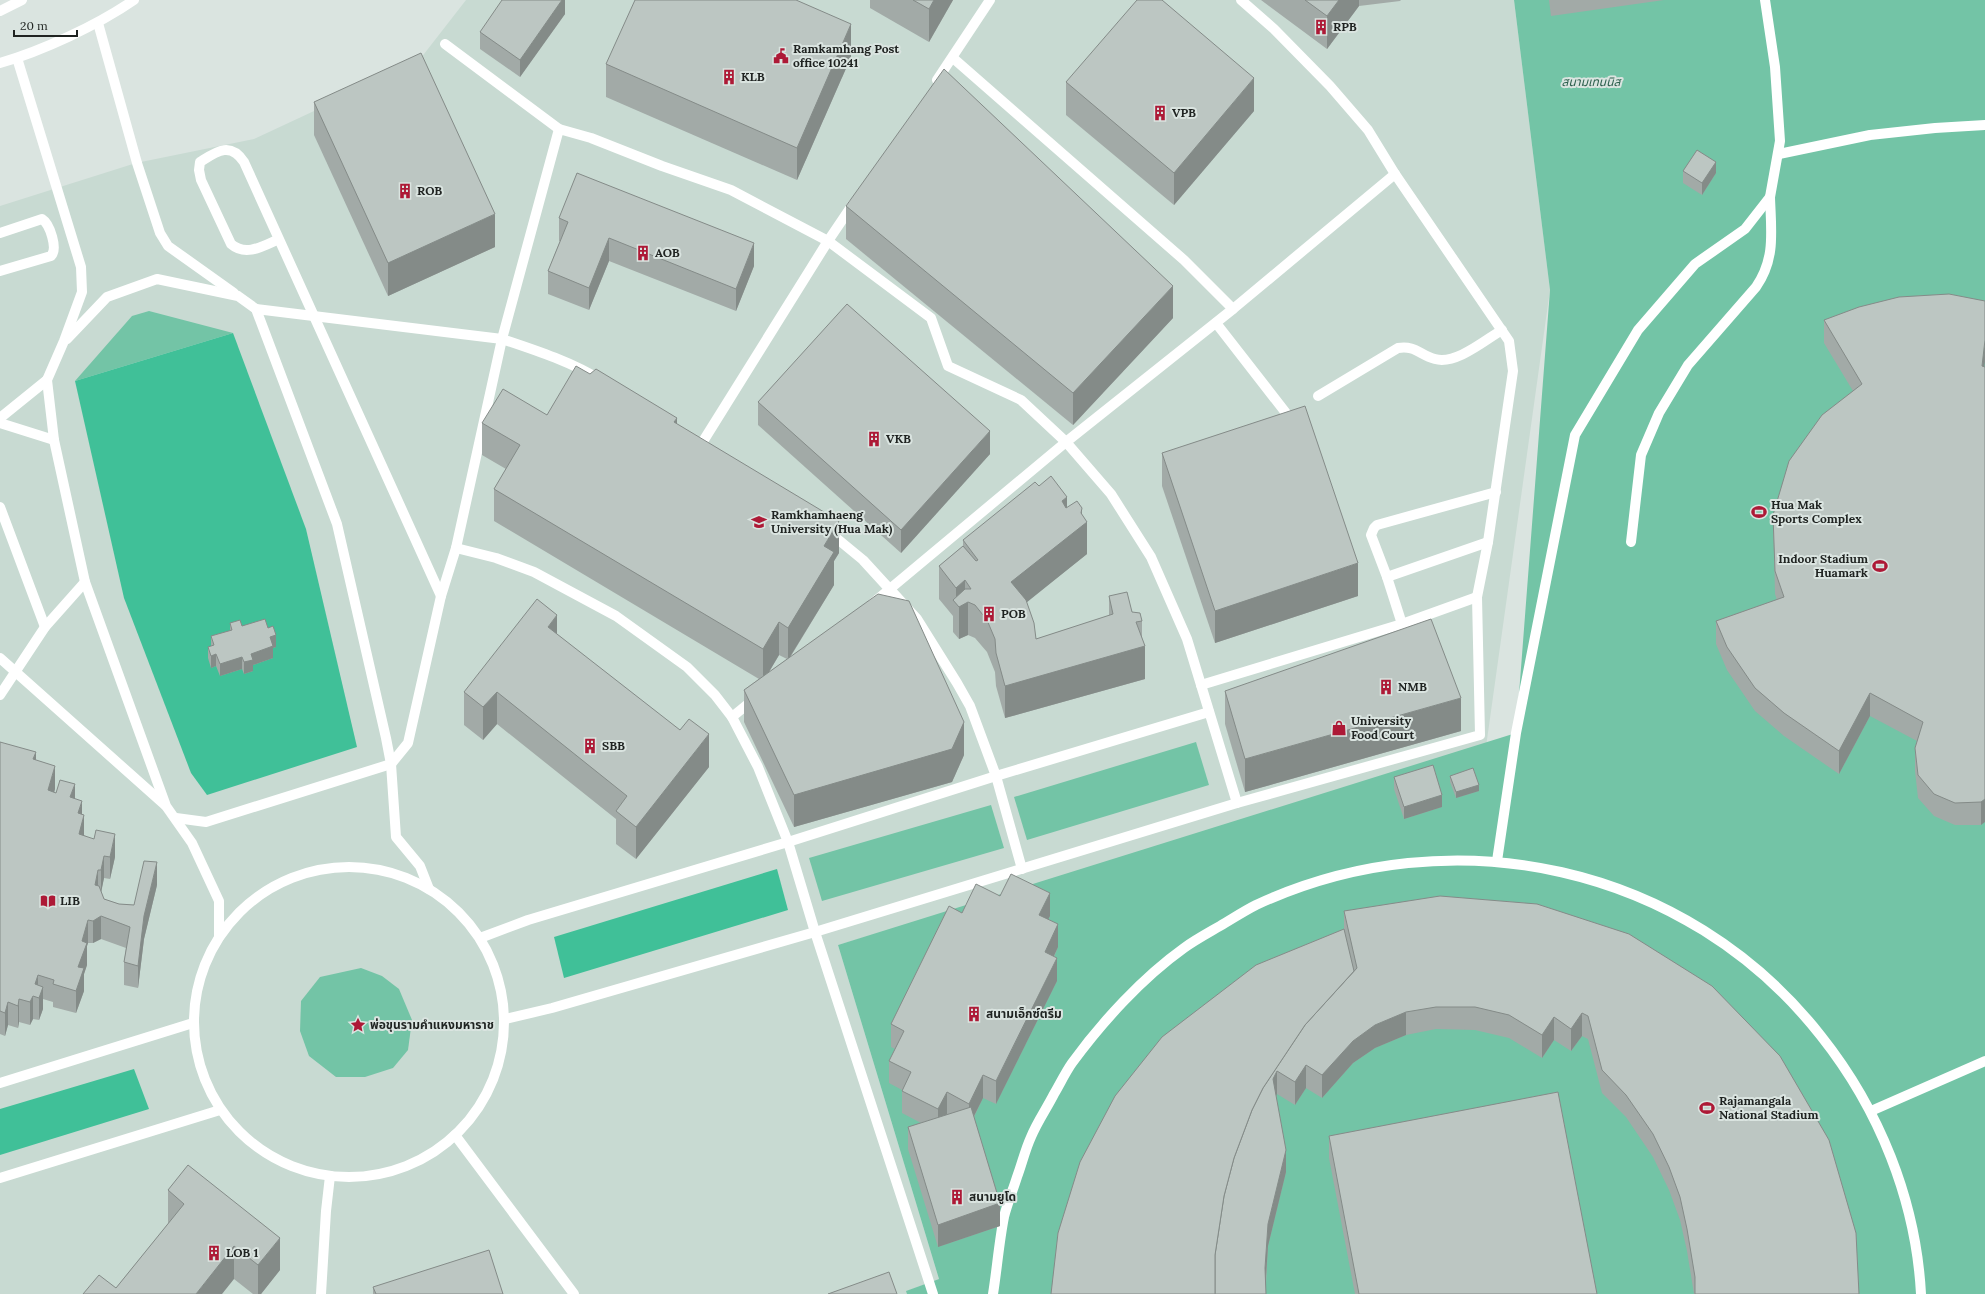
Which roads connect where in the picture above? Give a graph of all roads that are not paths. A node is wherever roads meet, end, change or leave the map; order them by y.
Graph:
1 (22, 0) edge
2 (134, 0) edge
3 (990, 0) edge
4 (1241, 0) edge
5 (1765, 0) edge
6 (0, 11) edge
7 (98, 23) junction
8 (445, 44) dead end
9 (17, 58) junction
10 (953, 58) junction
11 (0, 63) edge
12 (930, 90) edge
13 (1985, 125) edge
14 (559, 129) junction
15 (1779, 154) junction
16 (1395, 174) junction
17 (859, 195) edge
18 (1770, 197) junction
19 (0, 232) edge
20 (278, 239) junction
21 (828, 241) junction
22 (0, 271) edge
23 (238, 296) junction
24 (256, 309) junction
25 (1233, 309) junction
26 (314, 316) junction
27 (1216, 323) junction
28 (1502, 330) junction
29 (502, 339) junction
30 (64, 342) junction
31 (47, 380) junction
32 (611, 386) edge
33 (1318, 396) dead end
34 (0, 418) edge
35 (0, 423) edge
36 (1295, 424) edge
37 (54, 440) junction
38 (702, 442) edge
39 (1066, 442) junction
40 (1496, 492) junction
41 (0, 507) edge
42 (822, 526) edge
43 (1488, 542) junction
44 (1630, 542) dead end
45 (456, 548) junction
46 (1387, 577) junction
47 (85, 582) junction
48 (891, 588) junction
49 (441, 596) junction
50 (1477, 596) junction
51 (866, 608) edge
52 (1402, 624) junction
53 (44, 627) junction
54 (0, 658) edge
55 (15, 672) junction
56 (1201, 685) junction
57 (762, 692) edge
58 (0, 695) edge
59 (1210, 712) junction
60 (732, 717) junction
61 (391, 764) junction
62 (996, 776) junction
63 (1237, 803) junction
64 (166, 806) junction
65 (176, 818) junction
66 (788, 842) junction
67 (1497, 861) junction
68 (1022, 869) junction
69 (429, 889) junction
70 (815, 932) junction
71 (219, 937) junction
72 (480, 938) junction
73 (505, 1019) junction
74 (193, 1023) junction
75 (1985, 1061) edge
76 (0, 1083) edge
77 (220, 1110) junction
78 (1871, 1111) junction
79 (455, 1135) junction
80 (330, 1176) junction
81 (0, 1178) edge
82 (321, 1294) edge
83 (574, 1294) edge
84 (933, 1294) edge
85 (993, 1294) edge
86 (1921, 1294) edge

1 - 6 lane
2 - 7 lane
3 - 10 lane
4 - 16 lane
5 - 15 lane
7 - 9 lane
7 - 23 lane
8 - 14 lane
9 - 11 lane
9 - 30 lane
10 - 12 lane
10 - 25 lane
13 - 15 lane
14 - 21 lane
14 - 29 lane
15 - 18 lane
16 - 25 lane
16 - 28 lane
17 - 21 lane
18 - 44 lane
18 - 67 lane
19 - 22 lane
20 - 20 lane
20 - 26 lane
21 - 38 lane
21 - 39 lane
23 - 24 lane
23 - 30 lane
24 - 26 lane
24 - 61 lane
25 - 27 lane
26 - 29 lane
26 - 49 lane
27 - 36 lane
27 - 39 lane
28 - 33 lane
28 - 40 lane
29 - 32 lane
29 - 45 lane
30 - 31 lane
31 - 34 lane
31 - 37 lane
35 - 37 lane
37 - 47 lane
39 - 48 lane
39 - 56 lane
40 - 43 lane
40 - 46 lane
41 - 53 lane
42 - 48 lane
43 - 46 lane
43 - 50 lane
45 - 49 lane
45 - 60 lane
46 - 52 lane
47 - 53 lane
47 - 64 lane
48 - 51 lane
48 - 62 lane
49 - 61 lane
50 - 52 lane
50 - 63 lane
52 - 56 lane
53 - 55 lane
54 - 55 lane
55 - 58 lane
55 - 64 lane
56 - 59 lane
57 - 60 lane
59 - 62 lane
59 - 63 lane
60 - 66 lane
61 - 65 lane
61 - 69 lane
62 - 66 lane
62 - 68 lane
63 - 68 lane
64 - 65 lane
65 - 71 lane
66 - 70 lane
66 - 72 lane
67 - 78 lane
67 - 85 lane
68 - 70 lane
69 - 71 lane
69 - 72 lane
70 - 73 lane
70 - 84 lane
71 - 74 lane
72 - 73 lane
73 - 79 lane
74 - 76 lane
74 - 77 lane
75 - 78 lane
77 - 80 lane
77 - 81 lane
78 - 86 lane
79 - 80 lane
79 - 83 lane
80 - 82 lane

